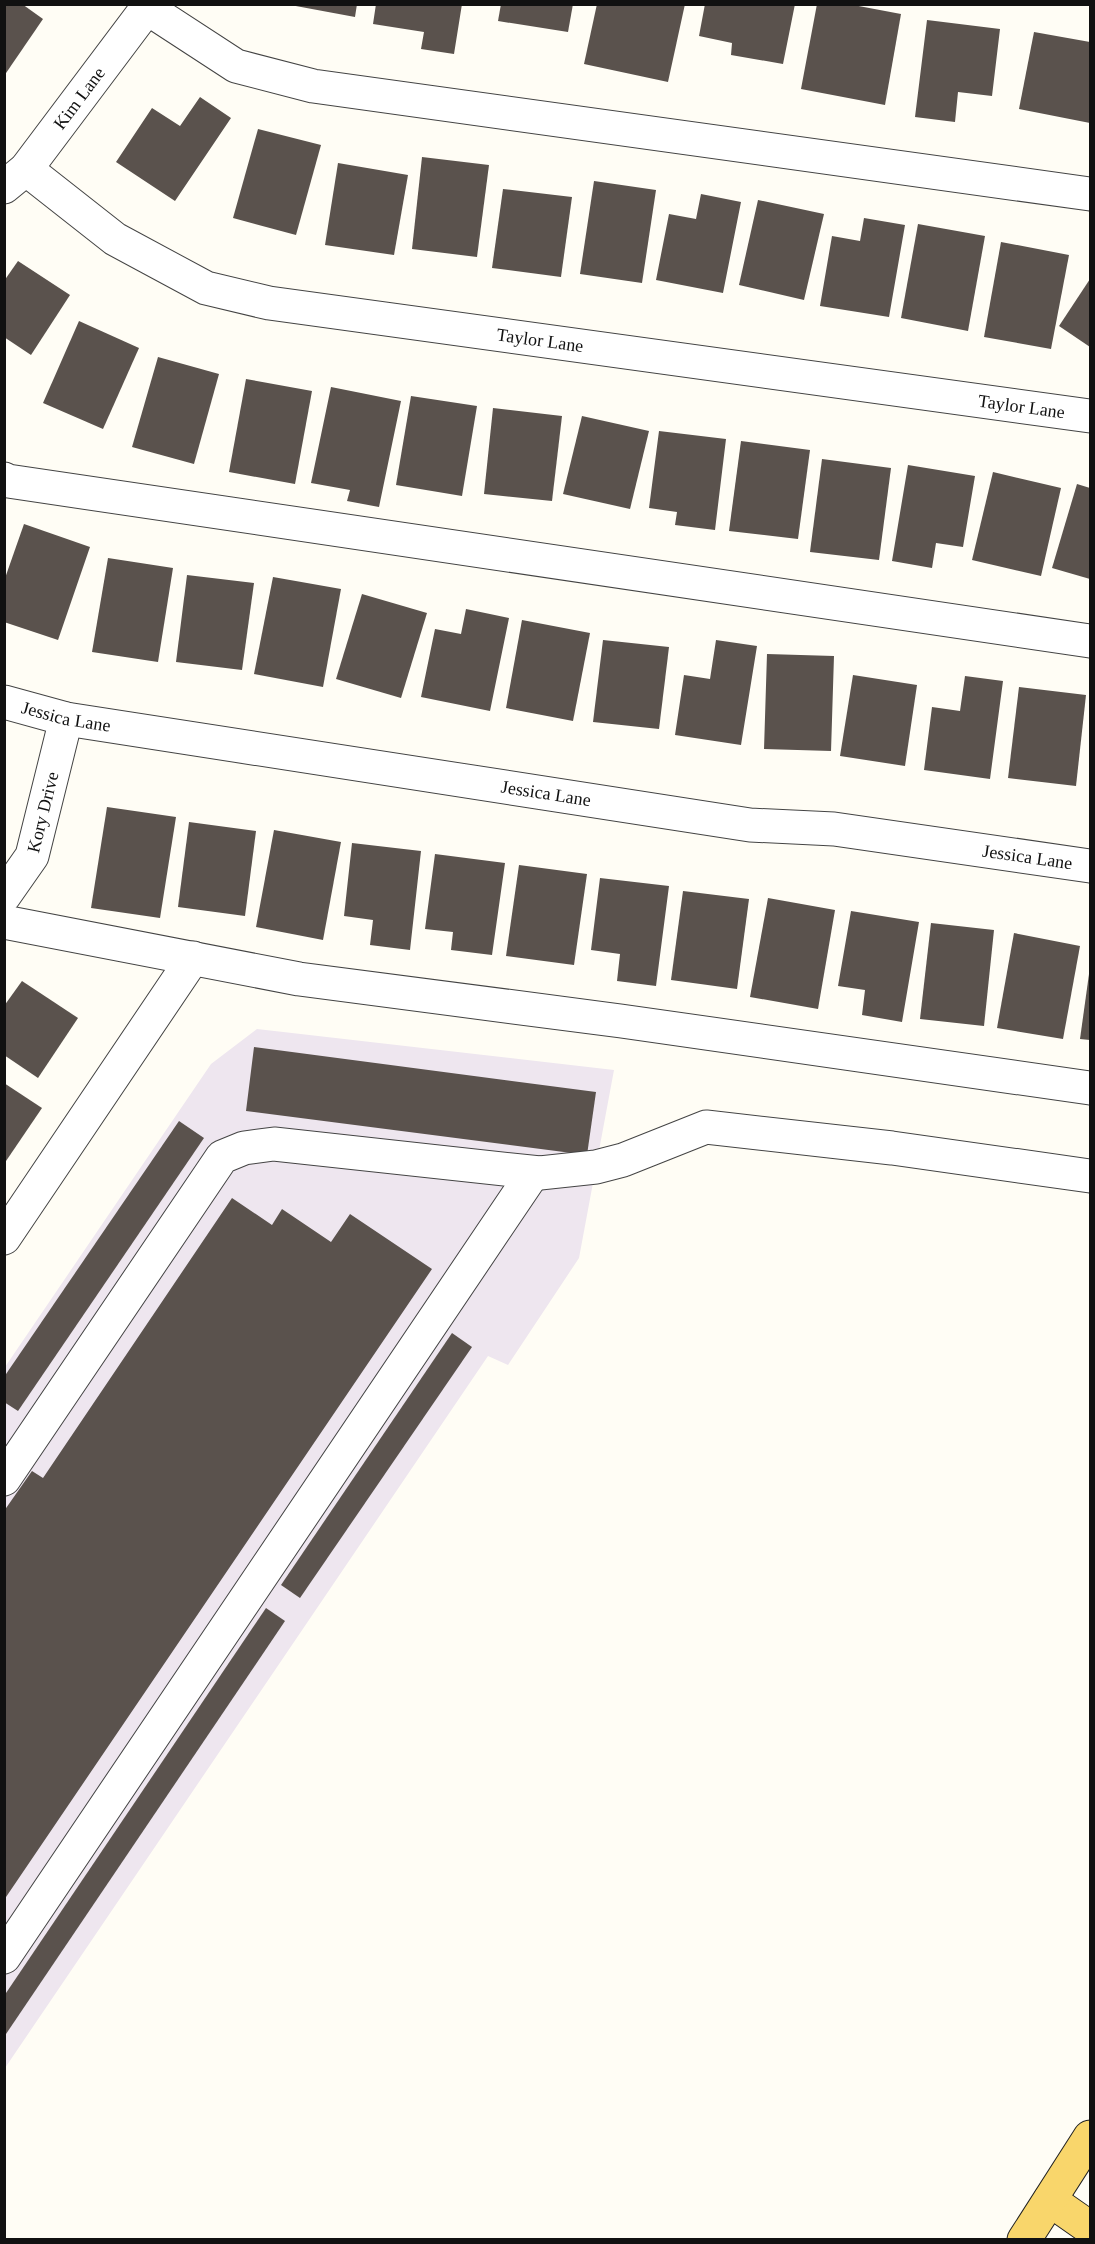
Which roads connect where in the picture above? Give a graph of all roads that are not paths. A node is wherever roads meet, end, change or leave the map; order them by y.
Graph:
1 (149, 6) edge
2 (15, 178) edge
3 (1090, 194) edge
4 (1090, 416) edge
5 (4, 478) edge
6 (1090, 641) edge
7 (4, 702) edge
8 (66, 719) junction
9 (1090, 866) edge
10 (4, 896) edge
11 (4, 922) edge
12 (193, 958) junction
13 (1090, 1088) edge
14 (533, 1173) junction
15 (1090, 1176) edge
16 (4, 1238) edge
17 (4, 1479) edge
18 (4, 1957) edge
19 (1090, 2137) edge
20 (1050, 2200) junction
21 (1090, 2228) edge
22 (1024, 2240) edge

1 - 2 street, Kim Lane
1 - 3 street
2 - 4 street, Taylor Lane
5 - 6 street
7 - 8 street, Jessica Lane
8 - 9 street, Jessica Lane
8 - 10 street, Kory Drive
11 - 12 street
12 - 13 street
12 - 16 street
14 - 15 street
14 - 17 street
14 - 18 street
19 - 20 main road
20 - 21 main road
20 - 22 main road

